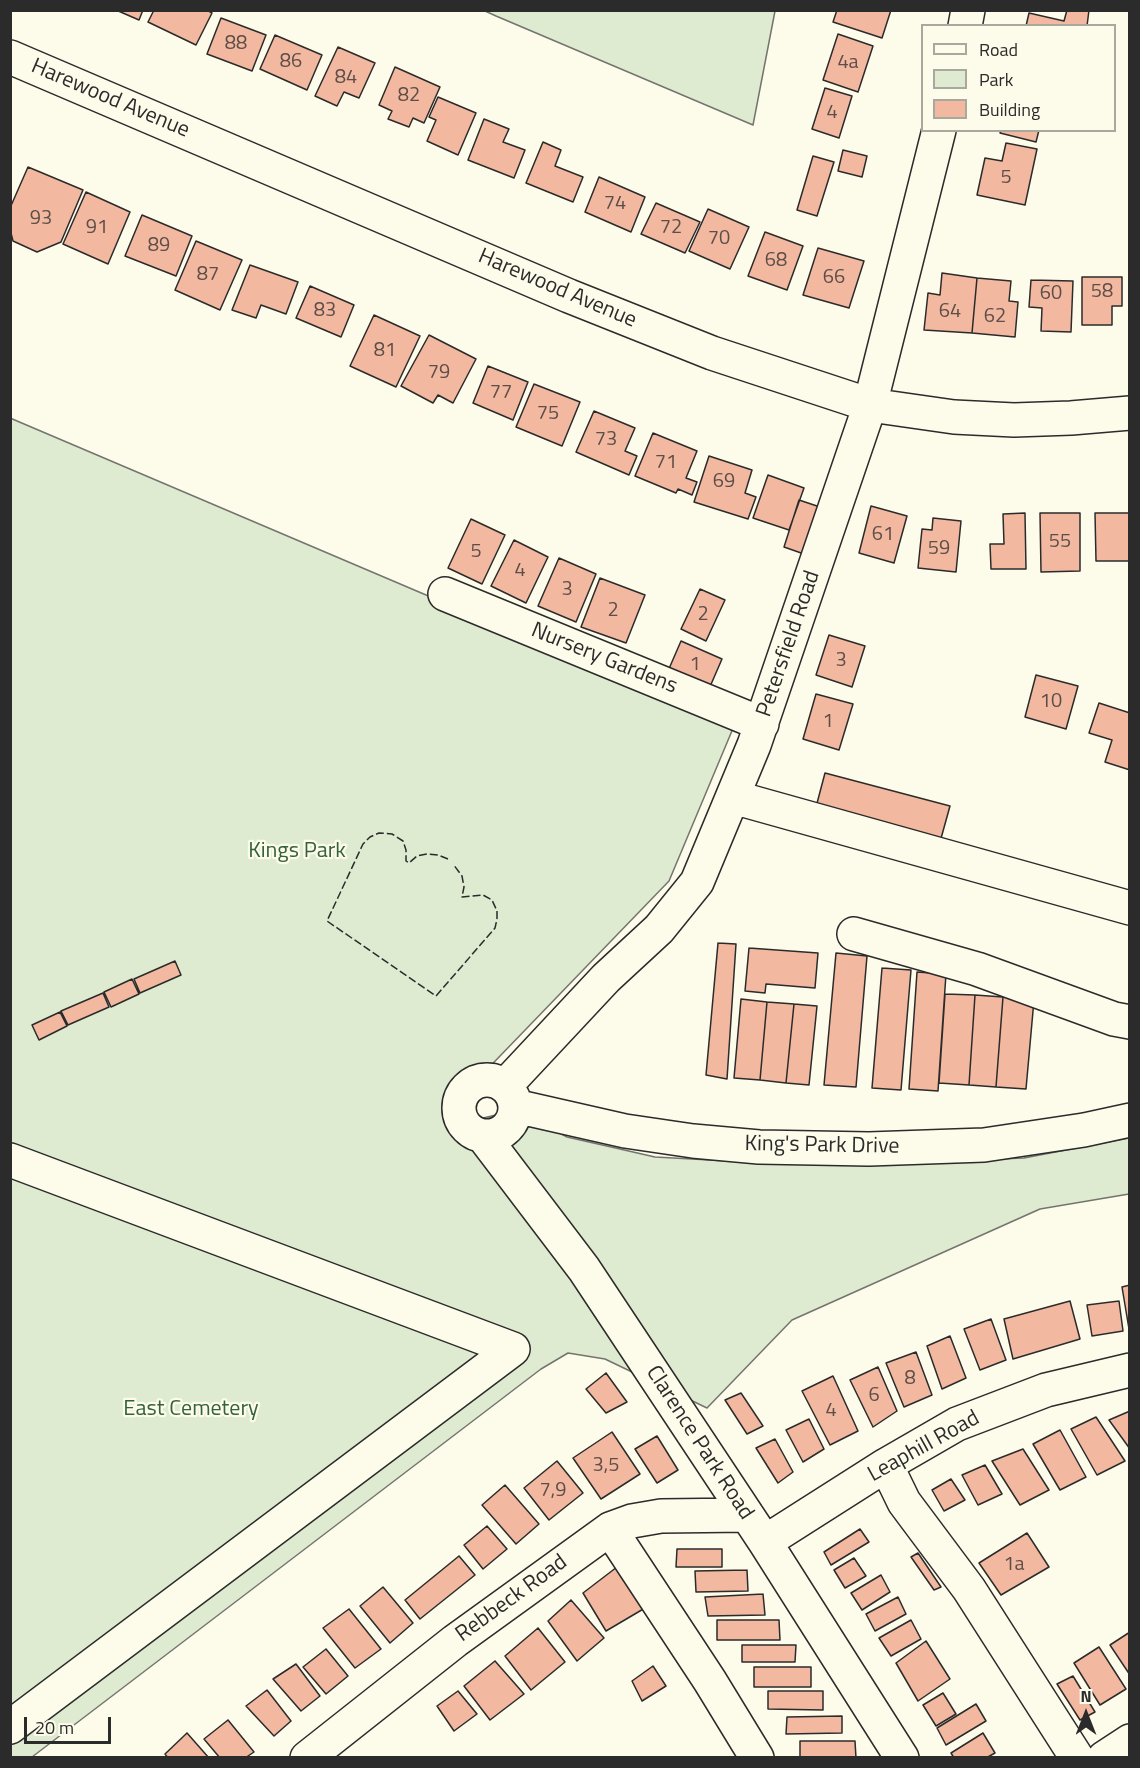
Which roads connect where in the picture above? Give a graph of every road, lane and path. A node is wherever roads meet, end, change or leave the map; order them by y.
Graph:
1 (10, 57) edge
2 (938, 132) edge
3 (870, 405) junction
4 (1130, 413) edge
5 (445, 594) dead end
6 (762, 724) junction
7 (733, 797) junction
8 (1130, 908) edge
9 (854, 934) dead end
10 (1130, 1022) edge
11 (510, 1096) junction
12 (1130, 1120) edge
13 (483, 1136) junction
14 (10, 1160) edge
15 (1130, 1370) edge
16 (886, 1465) junction
17 (747, 1515) junction
18 (609, 1529) junction
19 (765, 1542) junction
20 (10, 1727) edge
21 (1130, 1741) edge
22 (307, 1758) edge
23 (757, 1758) edge
24 (902, 1758) edge
25 (1077, 1758) edge
26 (1104, 1758) edge

1 - 3 street, Harewood Avenue
2 - 3 street, Petersfield Road
3 - 4 street, Harewood Avenue
3 - 6 street, Petersfield Road
5 - 6 street, Nursery Gardens
6 - 7 street, Petersfield Road
7 - 8 street
7 - 11 street, Petersfield Road
9 - 10 street
11 - 12 street, King's Park Drive
11 - 13 street
11 - 13 street
13 - 17 street, Clarence Park Road
14 - 20 street
15 - 16 street, Leaphill Road
16 - 19 street, Leaphill Road
16 - 25 street
17 - 18 street, Rebbeck Road
17 - 19 street, Clarence Park Road
18 - 22 street, Rebbeck Road
18 - 23 street
19 - 24 street, Clarence Park Road
21 - 26 street

